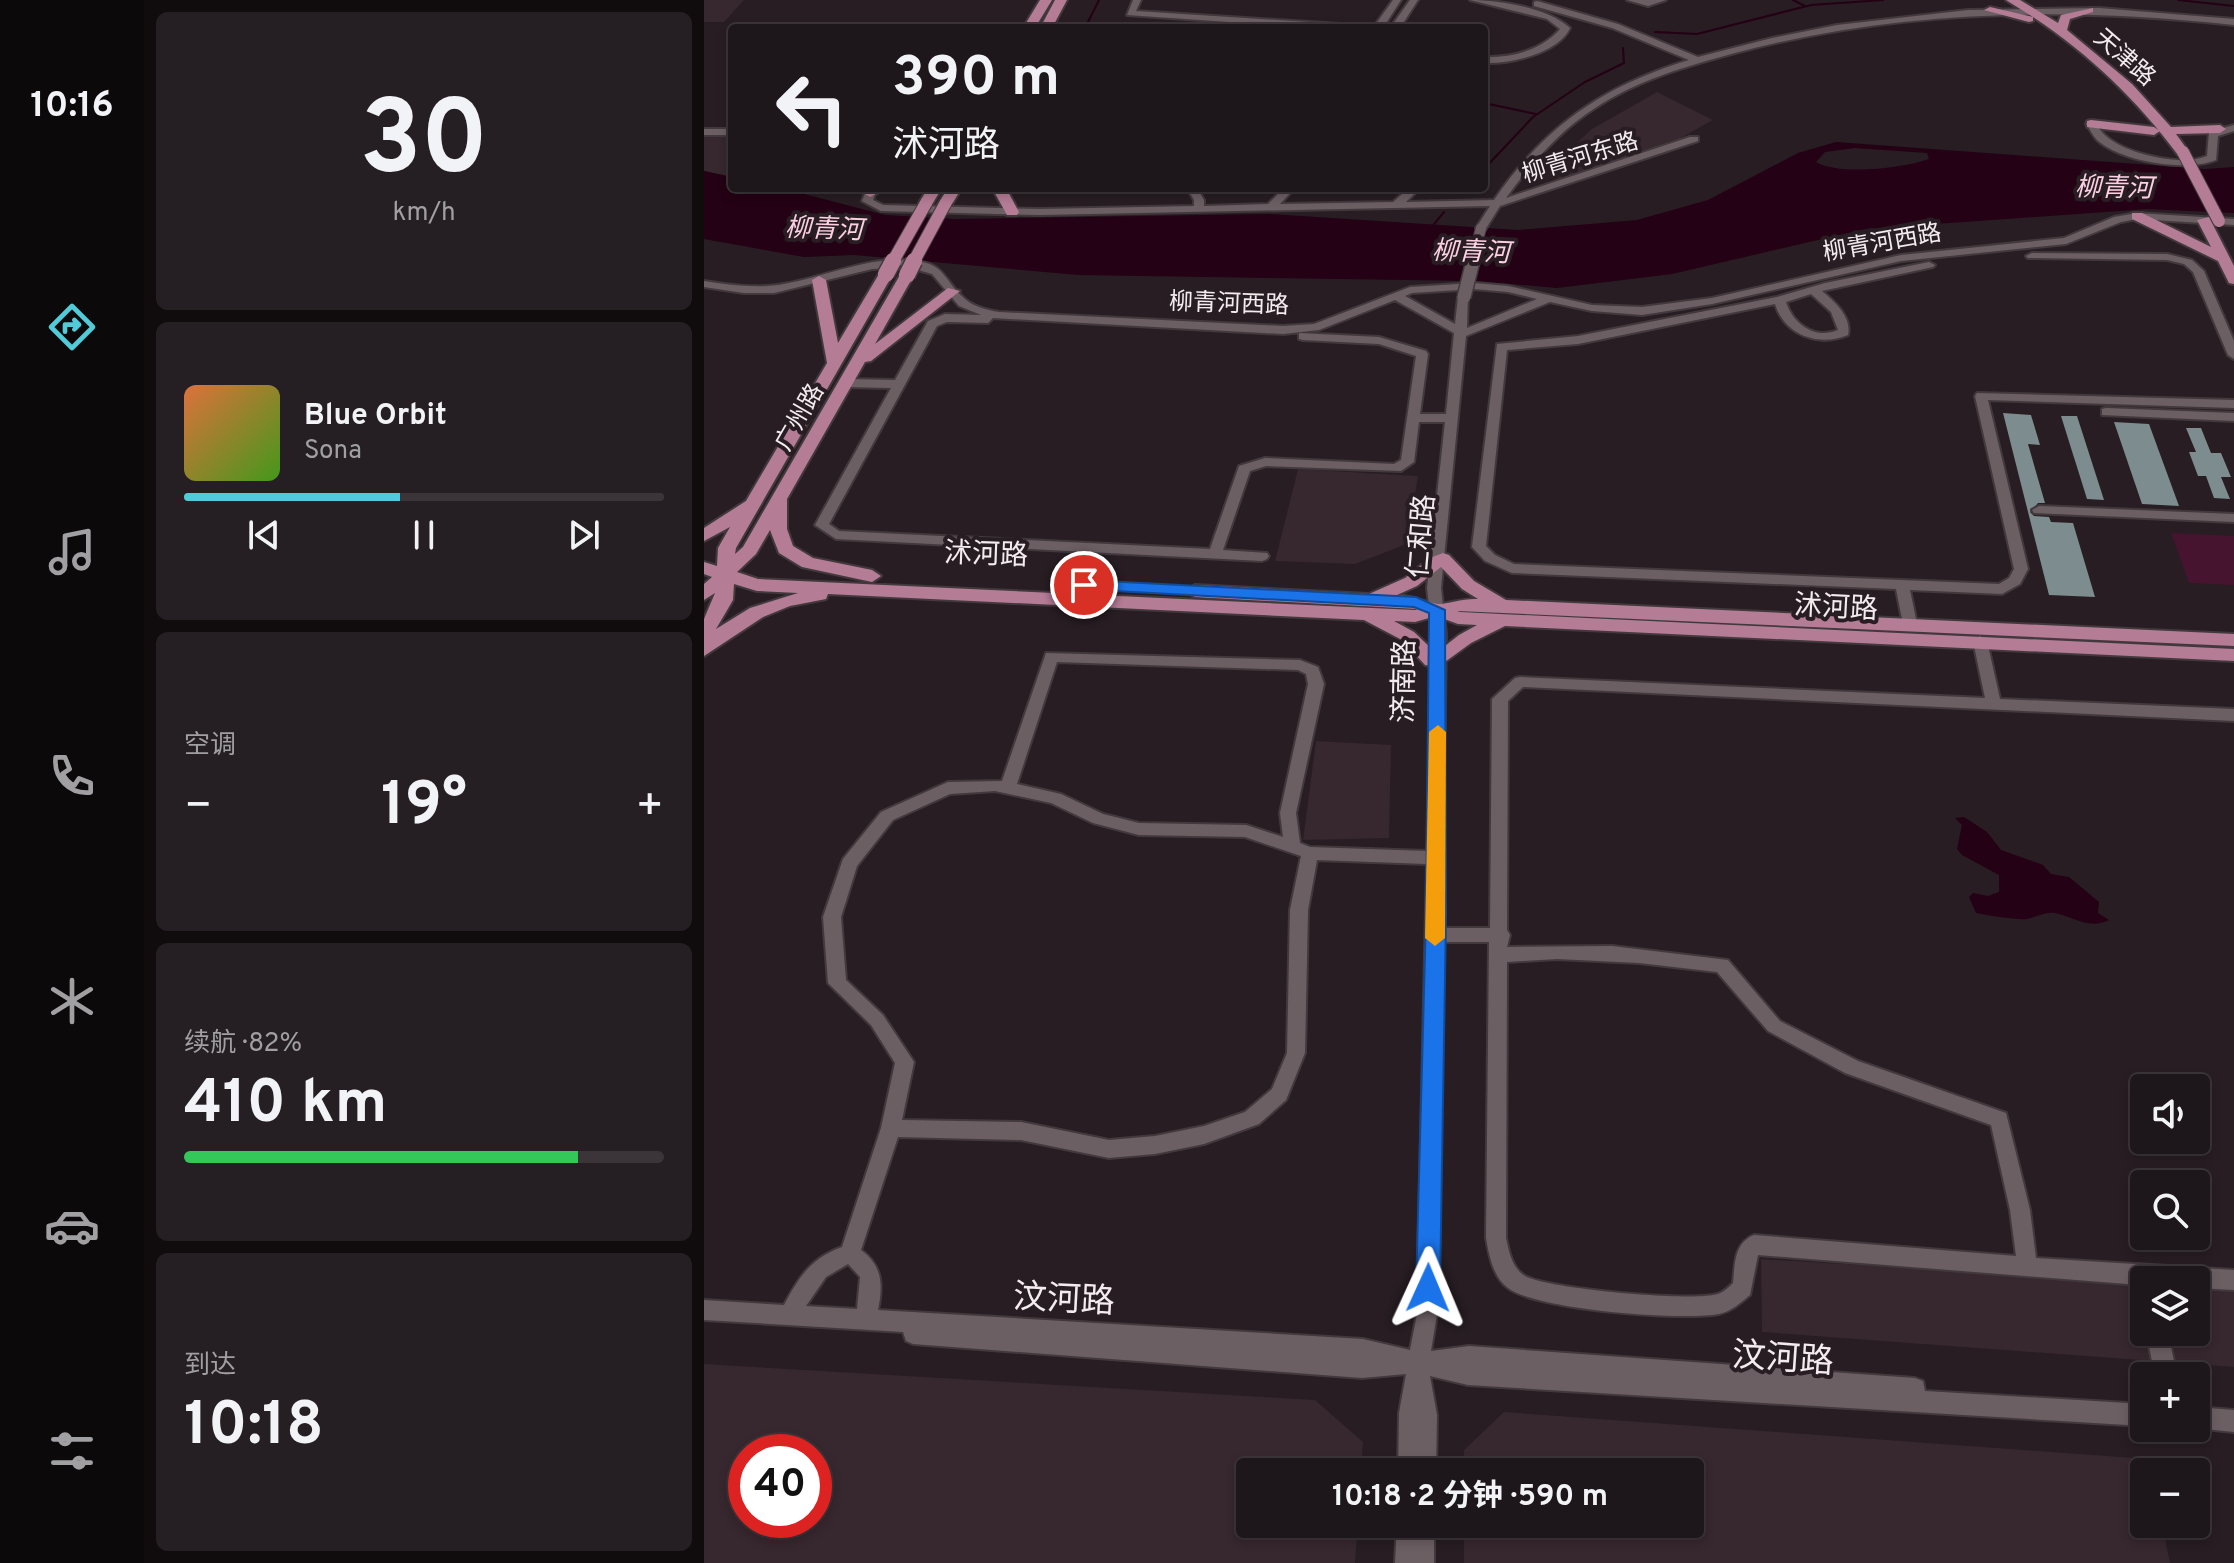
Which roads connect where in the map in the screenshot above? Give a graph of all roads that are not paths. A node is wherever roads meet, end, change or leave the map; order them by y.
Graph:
1 (1046, 0) edge
2 (1061, 0) edge
3 (1137, 0) edge
4 (1397, 0) edge
5 (1414, 0) edge
6 (1474, 0) edge
7 (1522, 0) edge
8 (1571, 0) edge
9 (1631, 0) edge
10 (1662, 0) edge
11 (2012, 0) edge
12 (2023, 4) edge
13 (1986, 6) edge
14 (1559, 9) junction
15 (2089, 10) junction
16 (2234, 23) edge
17 (1031, 24) edge
18 (1048, 24) edge
19 (1296, 24) edge
20 (1381, 24) edge
21 (1398, 24) edge
22 (2043, 25) junction
23 (2061, 32) junction
24 (1663, 45) junction
25 (1488, 60) edge
26 (1697, 60) junction
27 (1669, 69) junction
28 (2091, 124) joint
29 (2227, 128) edge
30 (2161, 131) junction
31 (704, 132) edge
32 (728, 132) edge
33 (1694, 139) dead end
34 (2176, 153) junction
35 (873, 192) edge
36 (933, 192) edge
37 (952, 192) edge
38 (1001, 192) edge
39 (1194, 192) edge
40 (1286, 192) edge
41 (1411, 192) edge
42 (1499, 203) junction
43 (1394, 207) junction
44 (1199, 209) junction
45 (1269, 209) junction
46 (1012, 212) junction
47 (2137, 216) junction
48 (2227, 221) edge
49 (2229, 254) edge
50 (819, 280) junction
51 (2234, 280) edge
52 (704, 284) edge
53 (1784, 284) junction
54 (953, 291) junction
55 (1816, 292) junction
56 (1794, 294) junction
57 (1394, 295) junction
58 (873, 298) junction
59 (1547, 299) junction
60 (1780, 300) junction
61 (892, 301) junction
62 (828, 313) junction
63 (919, 316) junction
64 (1462, 332) junction
65 (2234, 355) edge
66 (835, 365) junction
67 (857, 366) junction
68 (847, 383) junction
69 (899, 384) junction
70 (2234, 404) edge
71 (2106, 412) dead end
72 (2234, 417) edge
73 (1414, 418) junction
74 (1449, 418) junction
75 (763, 488) junction
76 (782, 494) junction
77 (2039, 510) dead end
78 (2234, 518) edge
79 (704, 536) edge
80 (1215, 554) junction
81 (1262, 556) dead end
82 (1439, 561) junction
83 (704, 568) edge
84 (704, 577) edge
85 (724, 577) junction
86 (871, 583) junction
87 (1902, 585) junction
88 (704, 594) edge
89 (1367, 607) junction
90 (1437, 610) junction
91 (1503, 612) junction
92 (1910, 624) junction
93 (704, 634) edge
94 (2234, 640) edge
95 (1980, 641) junction
96 (704, 650) edge
97 (2234, 655) edge
98 (1435, 660) junction
99 (1993, 702) junction
100 (2234, 715) edge
101 (1008, 788) junction
102 (1301, 850) junction
103 (1430, 858) junction
104 (1435, 935) junction
105 (1501, 935) junction
106 (1501, 955) junction
107 (891, 1128) junction
108 (850, 1254) junction
109 (2027, 1265) junction
110 (2130, 1276) edge
111 (2210, 1279) edge
112 (2234, 1280) edge
113 (704, 1310) edge
114 (789, 1316) junction
115 (704, 1320) edge
116 (865, 1321) junction
117 (1419, 1363) junction
118 (2130, 1404) edge
119 (2210, 1409) edge
120 (2234, 1411) edge
121 (2130, 1414) edge
122 (2210, 1419) edge
123 (2234, 1421) edge
124 (1409, 1458) edge
125 (1425, 1458) edge
126 (1408, 1538) edge
127 (1423, 1538) edge
128 (1407, 1563) edge
129 (1422, 1563) edge

1 - 17 main road
2 - 18 main road
3 - 19 street
4 - 20 street
5 - 21 street
6 - 25 street
7 - 14 street
8 - 14 street
9 - 10 street
11 - 12 main road, 天津路
12 - 13 street
12 - 15 street
12 - 16 street
12 - 22 main road, 天津路
12 - 23 main road, 天津路
13 - 22 main road
13 - 26 street
14 - 24 street
15 - 16 street
15 - 23 main road
22 - 30 main road, 天津路
23 - 30 main road, 天津路
24 - 26 street
24 - 27 street
26 - 27 street
26 - 42 street
27 - 42 street
28 - 29 street
28 - 30 main road
29 - 30 main road
30 - 34 main road, 天津路
31 - 32 street
33 - 42 street, 柳青河东路
34 - 48 main road, bridge
34 - 49 main road
35 - 46 street, 柳青河东路
36 - 58 main road, 广州路, bridge
37 - 61 main road, 广州路, bridge
38 - 46 main road
39 - 44 street
40 - 45 street
41 - 43 street
42 - 43 street, 柳青河东路
42 - 64 street, 仁和路, bridge
43 - 45 street, 柳青河东路
44 - 45 street, 柳青河东路
44 - 46 street, 柳青河东路
47 - 48 street, 柳青河西路
47 - 49 main road
47 - 53 street, 柳青河西路
48 - 49 main road
49 - 51 main road
50 - 52 street, 柳青河西路
50 - 54 street, 柳青河西路
50 - 62 main road
53 - 56 street
53 - 59 street, 柳青河西路
54 - 57 street, 柳青河西路
54 - 63 main road
55 - 56 street
55 - 60 street
55 - 65 street
56 - 60 street
57 - 59 street, 柳青河西路
57 - 64 street
58 - 62 main road
58 - 66 main road, 广州路
59 - 64 street
60 - 87 street
61 - 63 main road
61 - 67 main road, 广州路
62 - 66 main road
63 - 67 main road
64 - 74 street, 仁和路
64 - 82 street, 仁和路
66 - 75 main road, 广州路
67 - 68 main road, 广州路
68 - 69 street
68 - 76 main road, 广州路
69 - 73 street
69 - 80 street
70 - 87 street
71 - 72 street
73 - 74 street
73 - 80 street
74 - 82 street, 仁和路
75 - 79 main road
75 - 85 main road, 广州路
76 - 85 main road, 广州路
76 - 86 main road
77 - 78 street
80 - 81 street
82 - 89 main road
82 - 90 street, 仁和路
82 - 91 main road
83 - 85 main road, 沭河路
84 - 85 main road, 沭河路
85 - 86 main road, 沭河路
85 - 88 main road, 广州路
85 - 93 main road, 广州路
86 - 89 main road, 沭河路
86 - 96 main road
87 - 92 street
89 - 90 main road, 沭河路
89 - 98 main road
90 - 91 main road, 沭河路
90 - 98 street, 济南路
91 - 92 main road, 沭河路
91 - 95 main road, 沭河路
91 - 98 main road
92 - 94 main road, 沭河路
95 - 97 main road, 沭河路
95 - 99 street
98 - 103 street, 济南路
98 - 104 street, 济南路
99 - 100 street
99 - 105 street
101 - 102 street
101 - 102 street
101 - 107 street
102 - 103 street
102 - 107 street
103 - 117 street, 济南路
104 - 105 street
104 - 117 street, 济南路
105 - 106 street
106 - 109 street
106 - 109 street
107 - 108 street
108 - 114 street
108 - 116 street
109 - 110 street
111 - 112 street
113 - 114 street, 汶河路
114 - 116 street, 汶河路
115 - 117 street, 汶河路
116 - 117 street, 汶河路
117 - 118 street, 汶河路
117 - 121 street, 汶河路
117 - 124 street, 济南路
117 - 125 street, 济南路
119 - 120 street
122 - 123 street
126 - 128 street
127 - 129 street

